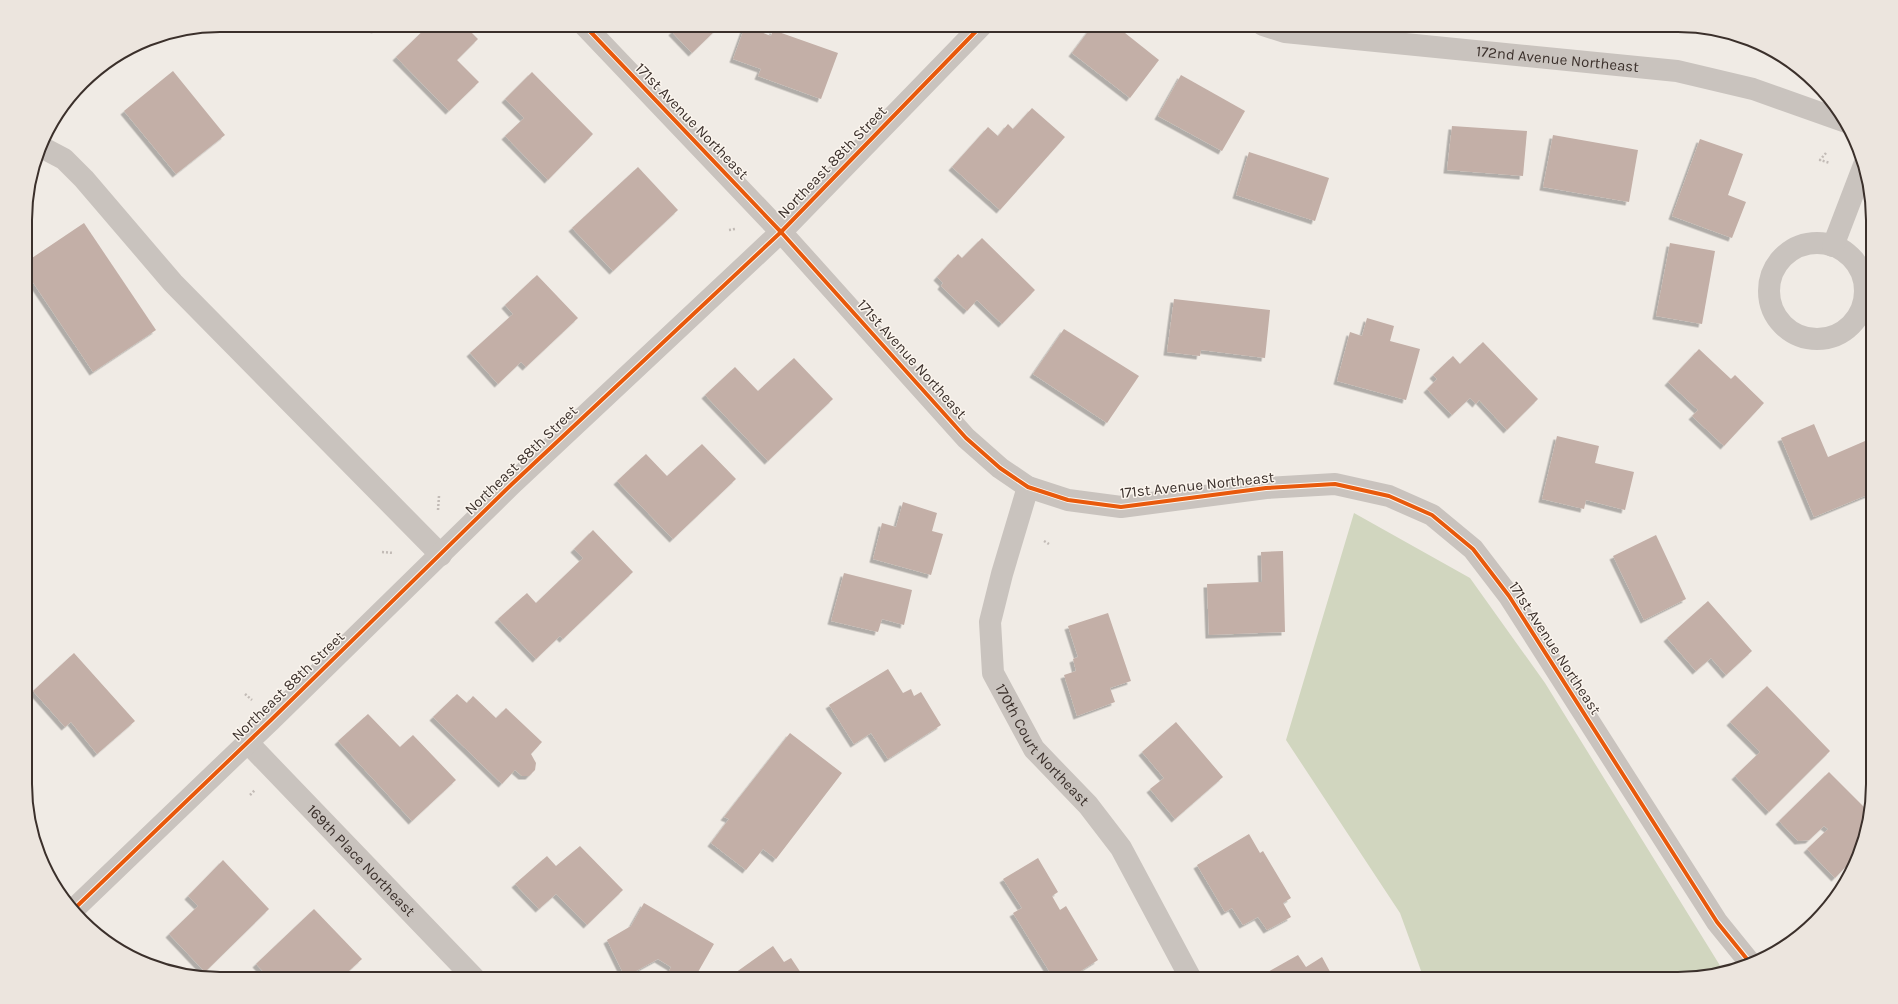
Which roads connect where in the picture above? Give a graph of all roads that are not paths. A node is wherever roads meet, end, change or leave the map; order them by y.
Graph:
1 (591, 32) edge
2 (975, 32) edge
3 (1285, 32) edge
4 (1836, 118) edge
5 (46, 149) dead end
6 (1861, 175) edge
7 (781, 232) junction
8 (1833, 246) junction
9 (1028, 487) junction
10 (440, 555) junction
11 (248, 743) junction
12 (77, 906) edge
13 (1746, 959) edge
14 (468, 972) edge
15 (1187, 972) edge

1 - 7 street, 171st Avenue Northeast
2 - 7 street, Northeast 88th Street
3 - 4 street, 172nd Avenue Northeast
5 - 10 street
6 - 8 street
7 - 9 street, 171st Avenue Northeast
7 - 10 street, Northeast 88th Street
8 - 8 street
9 - 13 street, 171st Avenue Northeast
9 - 15 street, 170th Court Northeast
10 - 11 street, Northeast 88th Street
11 - 12 street, Northeast 88th Street
11 - 14 street, 169th Place Northeast

